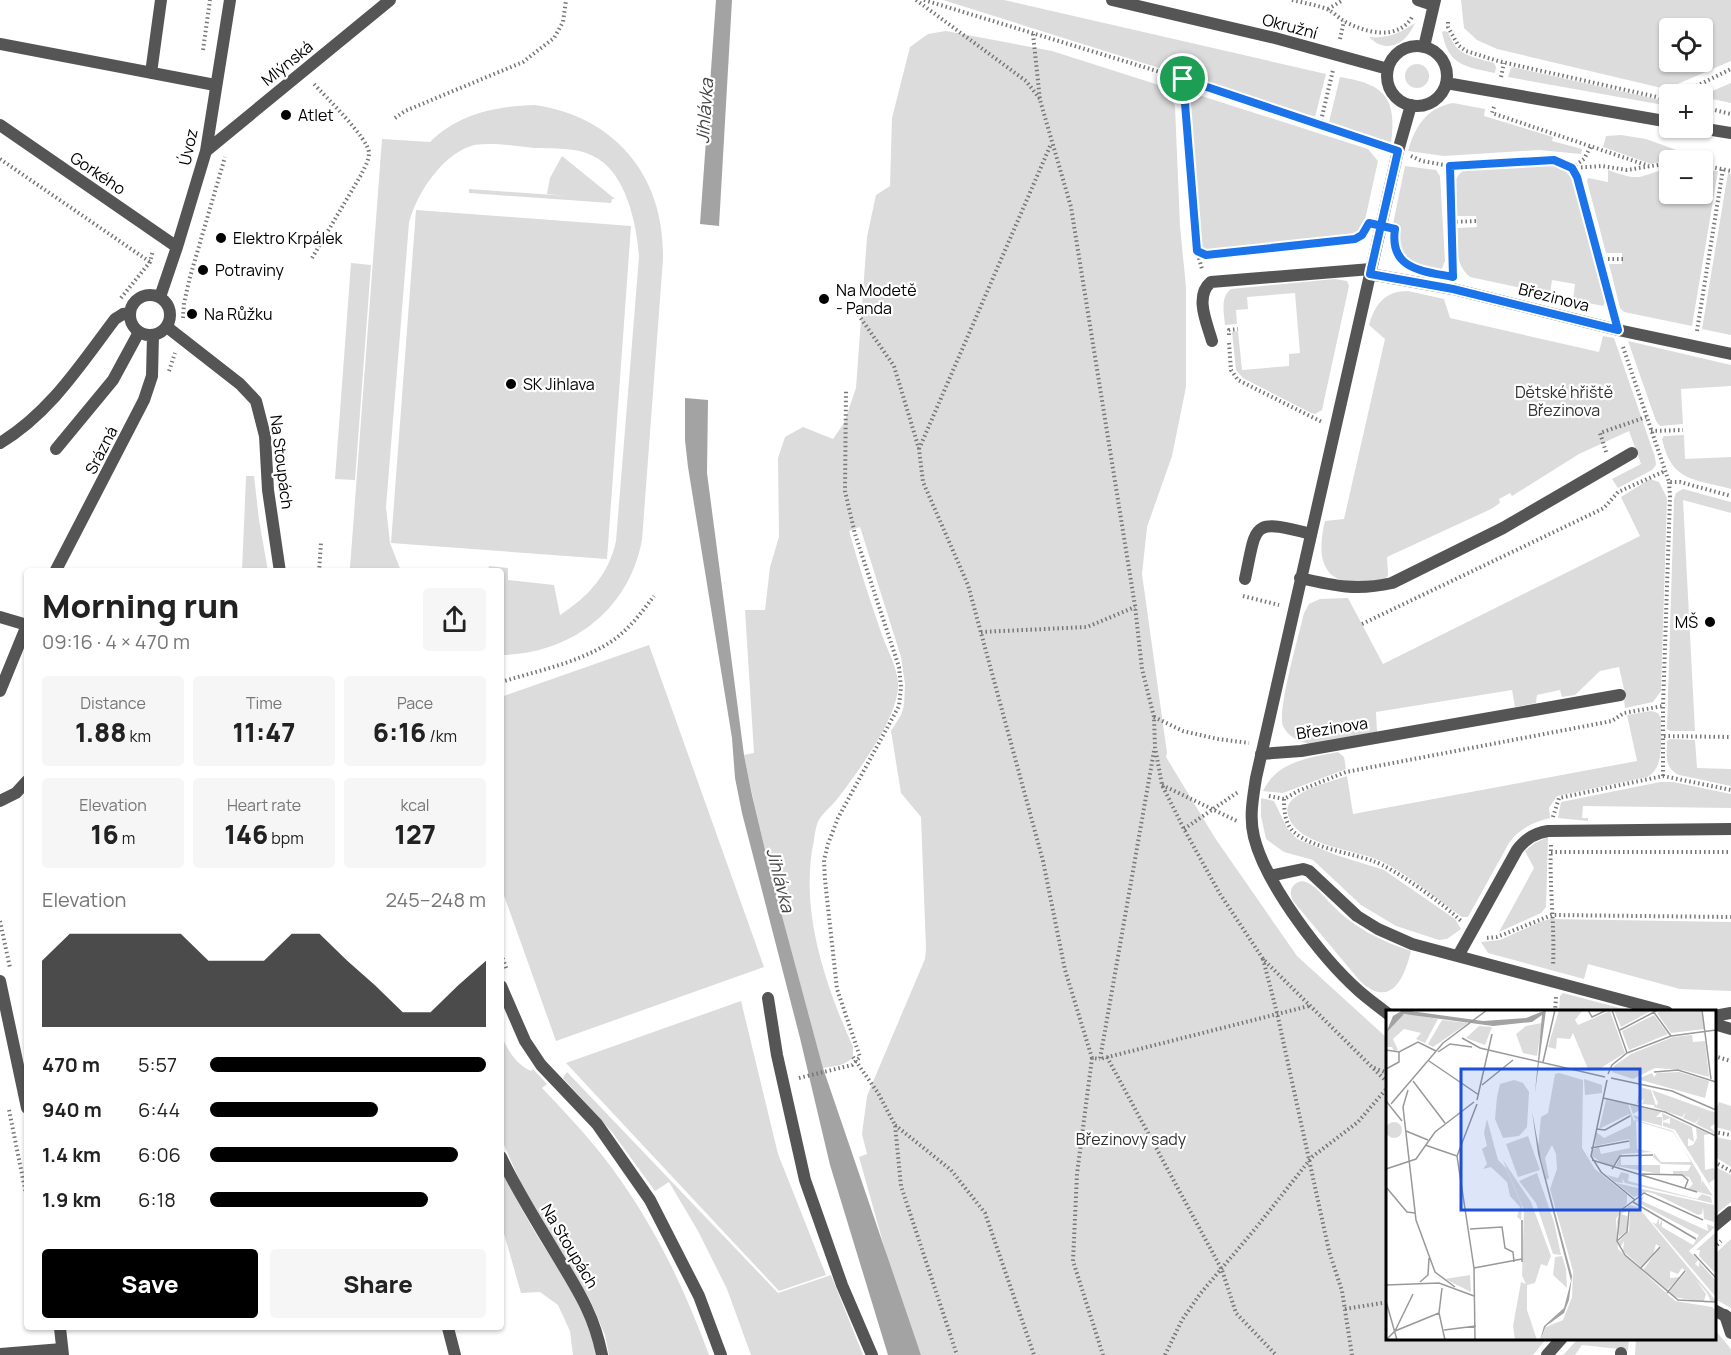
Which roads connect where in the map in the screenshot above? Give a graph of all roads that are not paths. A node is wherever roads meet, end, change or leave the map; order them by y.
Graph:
1 (161, 0) edge
2 (230, 0) edge
3 (390, 0) edge
4 (1112, 0) edge
5 (1418, 0) edge
6 (1434, 2) edge
7 (0, 44) edge
8 (1424, 47) junction
9 (1388, 69) junction
10 (151, 73) junction
11 (1446, 82) junction
12 (215, 85) junction
13 (1411, 105) junction
14 (1659, 120) edge
15 (0, 125) edge
16 (1713, 130) edge
17 (1731, 133) edge
18 (206, 151) junction
19 (177, 247) junction
20 (1370, 272) junction
21 (160, 297) junction
22 (130, 313) junction
23 (166, 327) junction
24 (139, 332) junction
25 (153, 335) junction
26 (1212, 341) dead end
27 (1731, 354) edge
28 (0, 443) edge
29 (56, 449) dead end
30 (1632, 453) dead end
31 (1311, 534) junction
32 (57, 568) edge
33 (279, 568) edge
34 (1245, 579) dead end
35 (1300, 579) junction
36 (0, 617) edge
37 (24, 624) edge
38 (24, 632) edge
39 (0, 691) edge
40 (1620, 695) dead end
41 (1261, 754) junction
42 (24, 784) edge
43 (0, 801) edge
44 (1731, 829) edge
45 (1270, 876) junction
46 (1458, 956) junction
47 (0, 981) edge
48 (504, 993) edge
49 (768, 998) dead end
50 (1663, 1010) edge
51 (1386, 1012) edge
52 (1731, 1013) edge
53 (1716, 1016) edge
54 (1716, 1025) edge
55 (1731, 1029) edge
56 (24, 1094) edge
57 (504, 1163) edge
58 (1731, 1212) edge
59 (1716, 1224) edge
60 (1723, 1315) edge
61 (60, 1330) edge
62 (449, 1330) edge
63 (1731, 1334) edge
64 (1560, 1340) edge
65 (63, 1352) edge
66 (0, 1354) edge
67 (455, 1355) edge
68 (602, 1355) edge
69 (721, 1355) edge
70 (872, 1355) edge
71 (1547, 1355) edge

1 - 10 street
2 - 12 street, Úvoz
3 - 18 street, Mlýnská
4 - 9 street, Okružní
5 - 6 street
6 - 8 street
7 - 10 street
8 - 9 street
8 - 11 street
9 - 13 street
10 - 12 street
11 - 13 street
11 - 14 street
12 - 18 street, Úvoz
13 - 20 street
15 - 19 street, Gorkého
16 - 17 street
18 - 19 street, Úvoz
19 - 21 street, Úvoz
20 - 26 street, Březinova
20 - 27 street, Březinova
20 - 31 street
21 - 22 street
21 - 23 street
22 - 24 street
22 - 28 street
23 - 25 street
23 - 33 street, Na Stoupách
24 - 25 street
24 - 29 street
25 - 32 street, Srázná
30 - 35 street
31 - 34 street
31 - 35 street
35 - 41 street
36 - 37 street
38 - 39 street
40 - 41 street, Březinova
41 - 45 street
42 - 43 street
44 - 46 street
45 - 46 street
45 - 51 street
46 - 50 street
47 - 56 street
48 - 69 street
49 - 70 street
52 - 53 street
54 - 55 street
57 - 68 street, Na Stoupách
58 - 59 street
60 - 63 street
61 - 65 street
62 - 67 street
64 - 71 street
65 - 66 street

